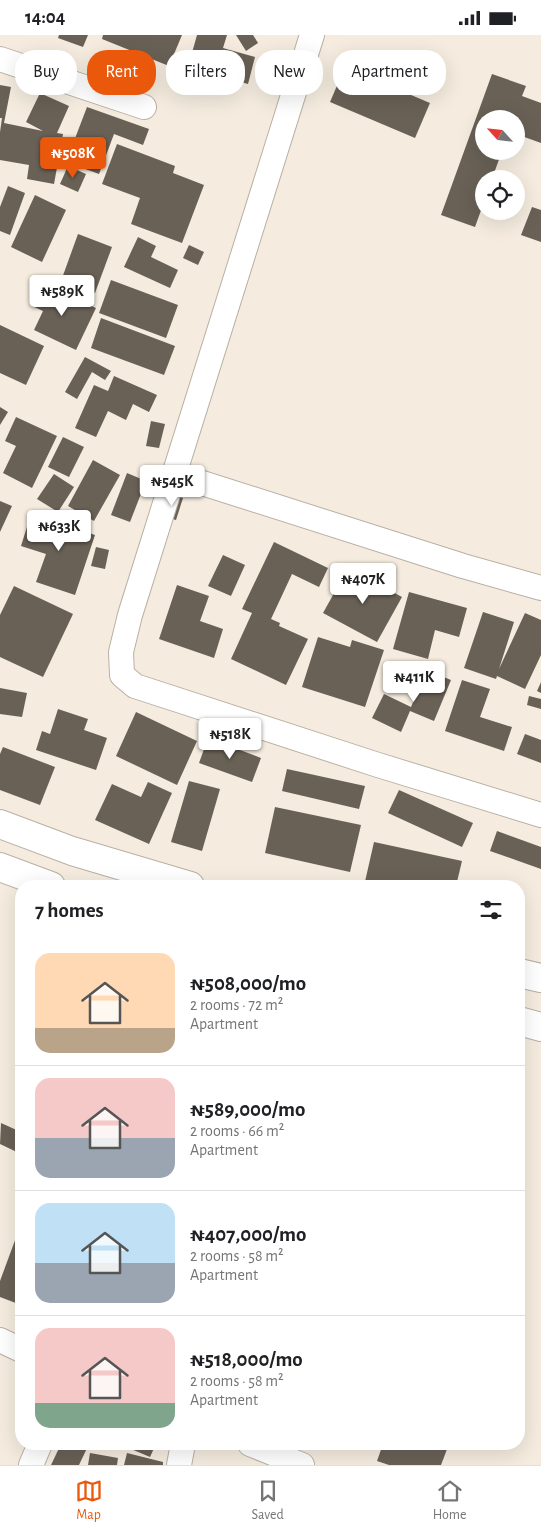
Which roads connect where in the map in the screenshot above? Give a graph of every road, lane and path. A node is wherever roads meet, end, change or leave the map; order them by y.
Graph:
1 (312, 35) edge
2 (0, 59) edge
3 (144, 107) dead end
4 (174, 474) junction
5 (541, 588) edge
6 (541, 815) edge
7 (0, 824) edge
8 (0, 867) edge
9 (35, 880) edge
10 (170, 880) edge
11 (525, 974) edge
12 (541, 978) edge
13 (525, 1023) edge
14 (541, 1027) edge
15 (0, 1340) edge
16 (15, 1347) edge
17 (37, 1450) edge
18 (182, 1450) edge
19 (265, 1450) edge
20 (31, 1465) edge
21 (179, 1465) edge
22 (302, 1465) edge

1 - 4 street
2 - 3 street
4 - 5 street
4 - 6 street
7 - 10 main road
8 - 9 main road
11 - 12 main road
13 - 14 main road
15 - 16 street
17 - 20 street
18 - 21 street
19 - 22 street

